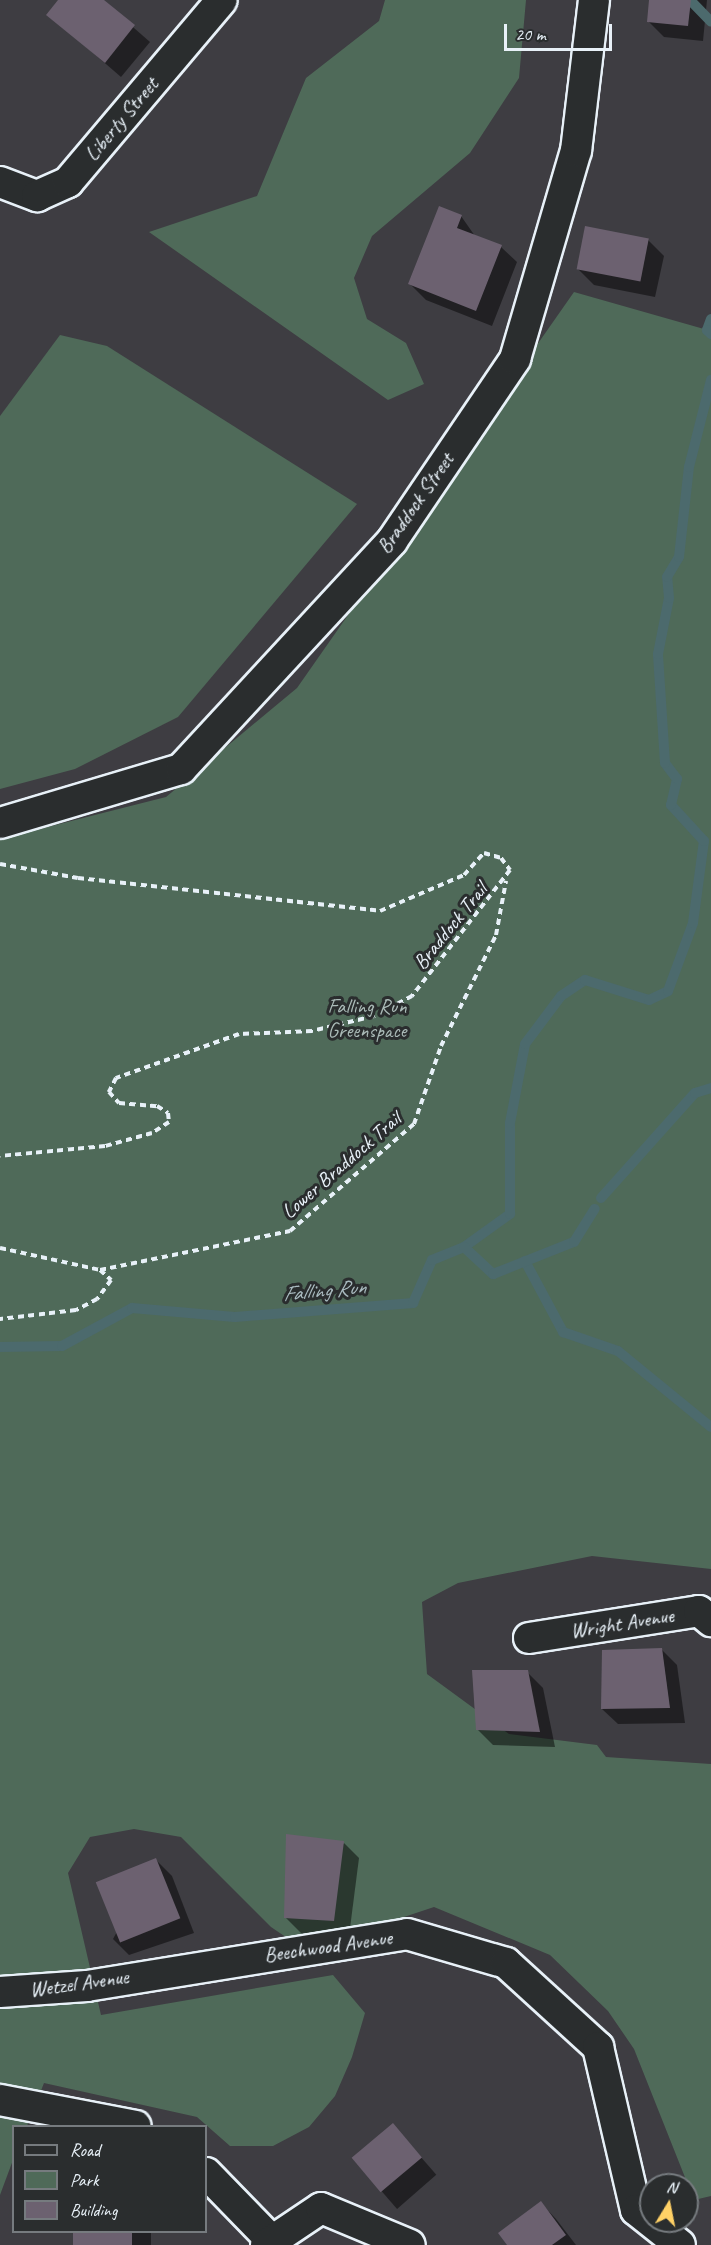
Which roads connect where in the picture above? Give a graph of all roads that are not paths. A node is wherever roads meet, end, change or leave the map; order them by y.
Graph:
1 (222, 0) edge
2 (594, 0) edge
3 (0, 182) edge
4 (0, 823) edge
5 (711, 1621) edge
6 (529, 1638) dead end
7 (159, 1971) joint
8 (0, 1992) edge
9 (0, 2100) edge
10 (126, 2125) edge
11 (207, 2174) edge
12 (272, 2243) edge
13 (410, 2245) edge
14 (680, 2245) edge

1 - 3 street, Liberty Street
2 - 4 street, Braddock Street
5 - 6 street, Wright Avenue
7 - 8 street, Wetzel Avenue
7 - 14 street, Beechwood Avenue
9 - 10 street
11 - 12 street
12 - 13 street

